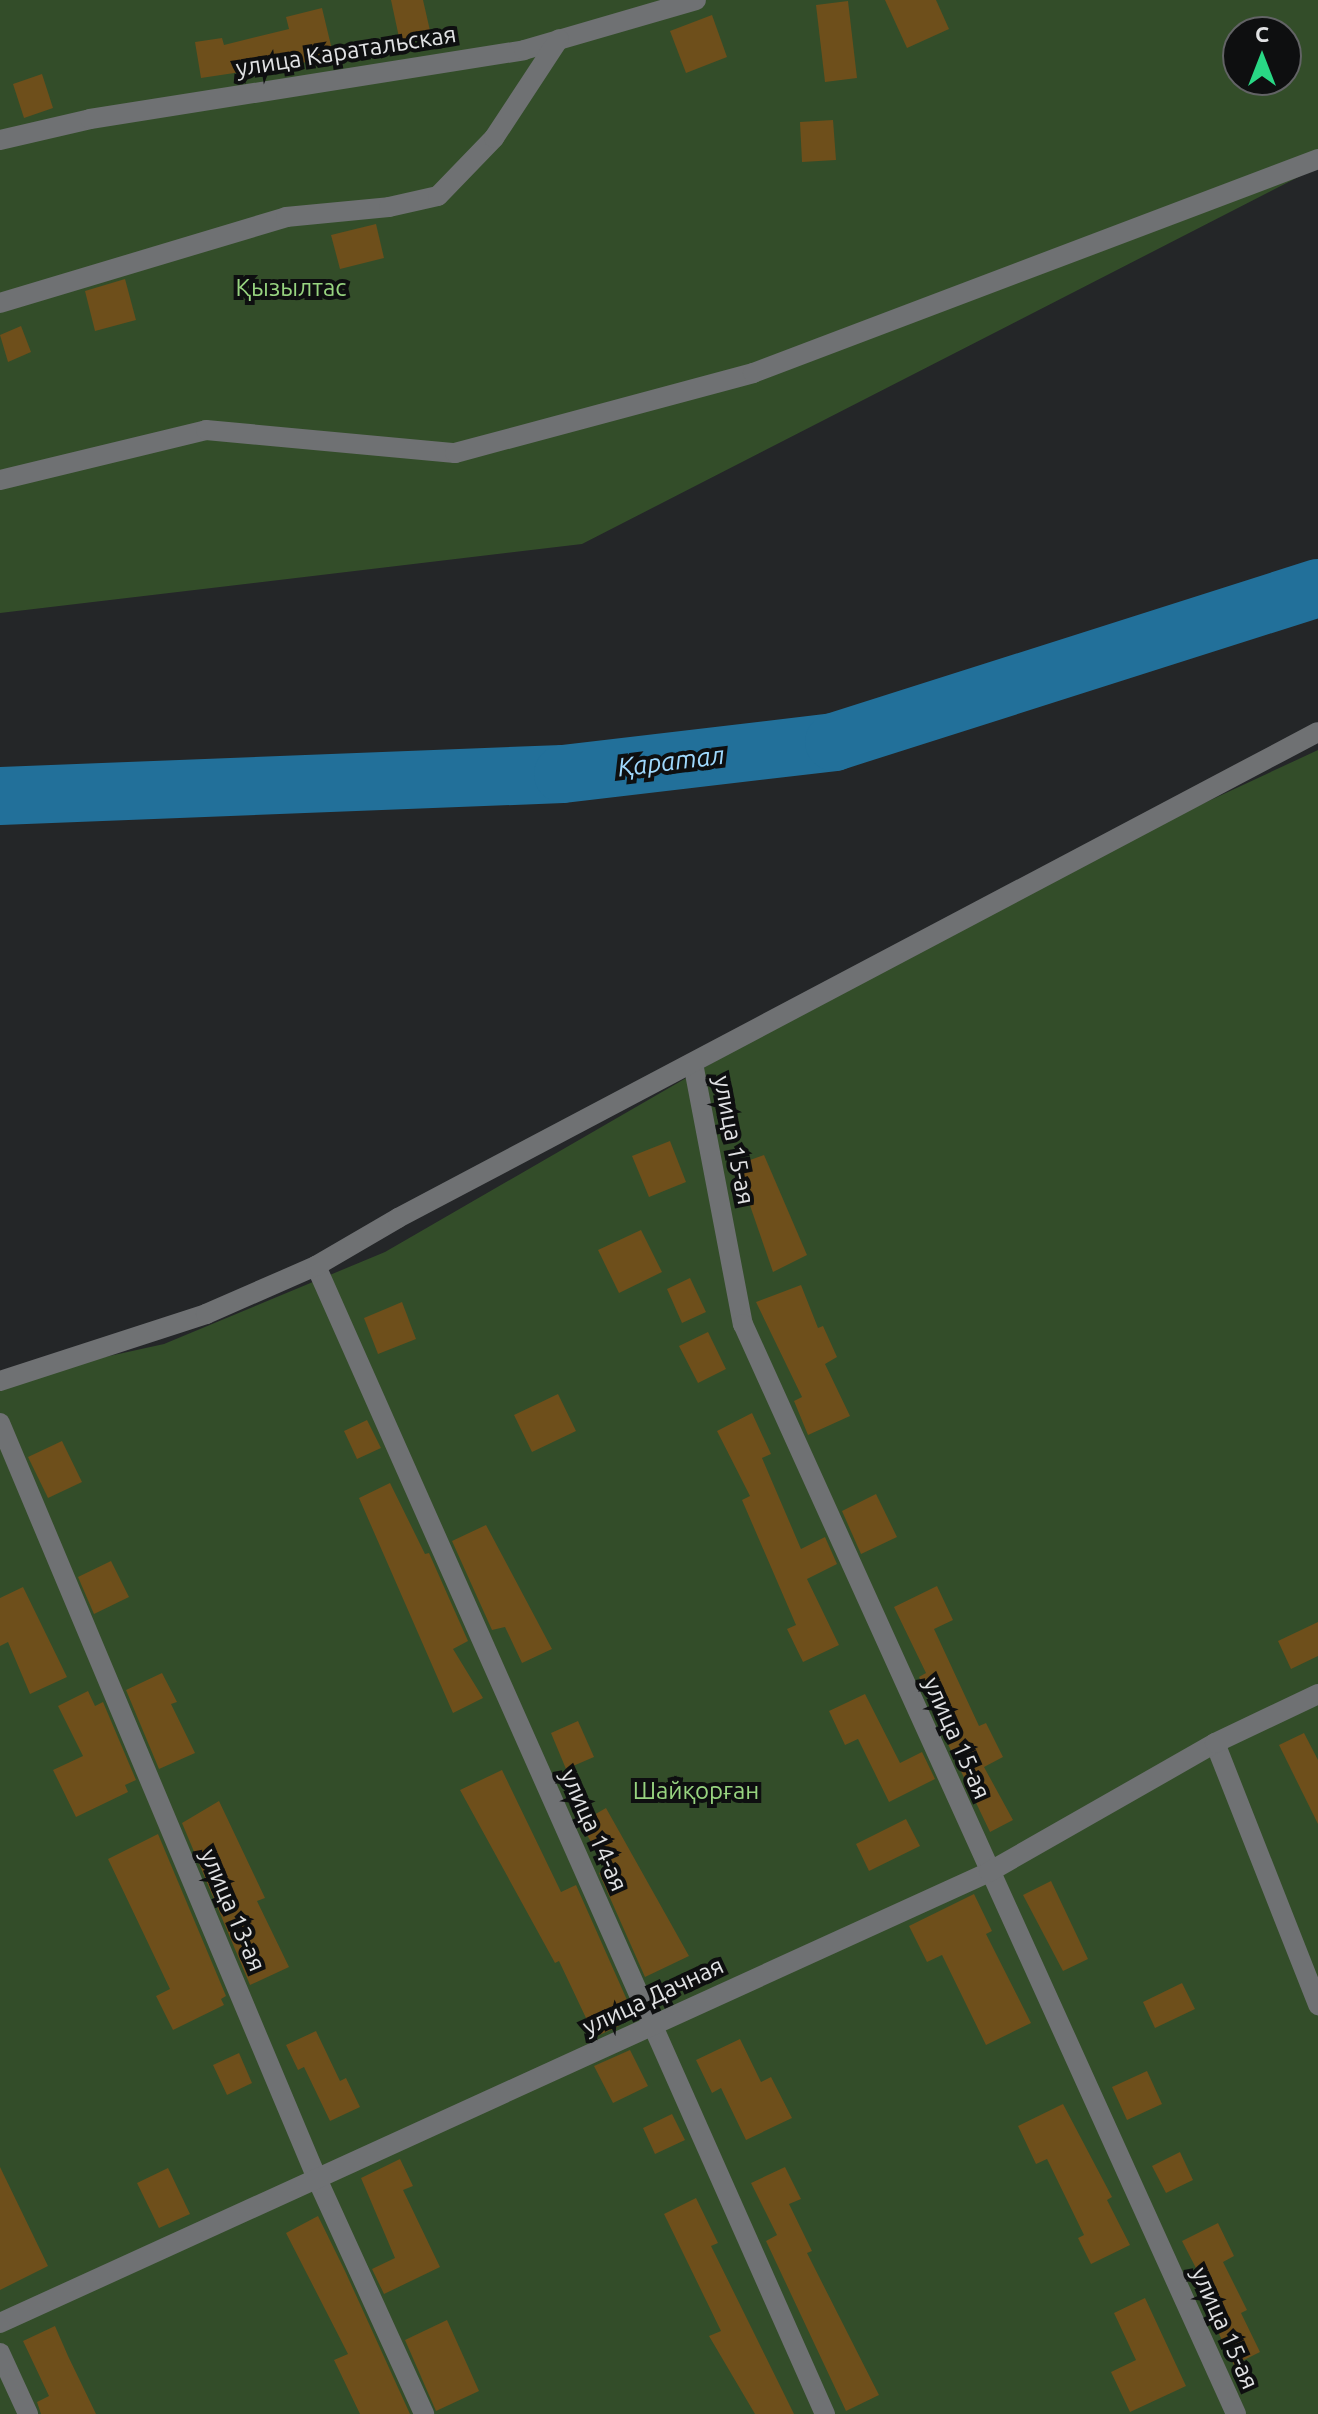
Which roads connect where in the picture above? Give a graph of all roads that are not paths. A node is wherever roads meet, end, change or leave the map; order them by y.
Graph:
1 (696, 0) edge
2 (559, 39) junction
3 (0, 140) edge
4 (1318, 159) edge
5 (0, 303) edge
6 (0, 480) edge
7 (1318, 732) edge
8 (693, 1063) junction
9 (316, 1266) junction
10 (0, 1381) edge
11 (0, 1423) edge
12 (1318, 1694) edge
13 (1215, 1743) junction
14 (989, 1872) junction
15 (1318, 2005) edge
16 (652, 2024) junction
17 (318, 2181) junction
18 (0, 2323) edge
19 (0, 2353) edge
20 (28, 2414) edge
21 (424, 2414) edge
22 (825, 2414) edge
23 (1236, 2414) edge

1 - 2 street, улица Каратальская
2 - 3 street, улица Каратальская
2 - 5 street
4 - 6 street
7 - 8 street
8 - 9 street
8 - 14 street, улица 15-ая
9 - 10 street
9 - 16 street, улица 14-ая
11 - 17 street, улица 13-ая
12 - 13 street, улица Дачная
13 - 14 street, улица Дачная
13 - 15 street
14 - 16 street, улица Дачная
14 - 23 street, улица 15-ая
16 - 17 street, улица Дачная
16 - 22 street, улица 14-ая
17 - 18 street, улица Дачная
17 - 21 street, улица 13-ая
19 - 20 street

